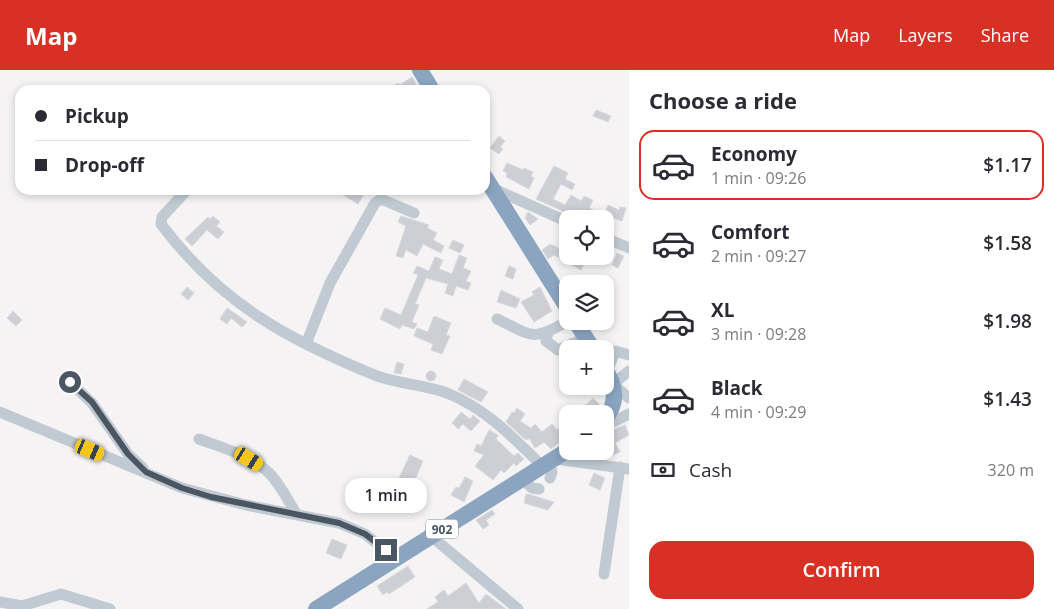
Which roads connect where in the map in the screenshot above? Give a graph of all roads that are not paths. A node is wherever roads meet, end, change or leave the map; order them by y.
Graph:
1 (420, 70) edge
2 (429, 85) edge
3 (490, 184) edge
4 (490, 186) edge
5 (182, 195) edge
6 (414, 213) dead end
7 (559, 218) edge
8 (614, 242) edge
9 (629, 248) edge
10 (559, 295) edge
11 (497, 319) dead end
12 (559, 326) edge
13 (548, 333) junction
14 (306, 344) junction
15 (559, 350) edge
16 (614, 354) edge
17 (629, 355) edge
18 (629, 371) edge
19 (614, 374) edge
20 (614, 381) edge
21 (70, 382) dead end
22 (629, 398) edge
23 (0, 412) edge
24 (629, 414) edge
25 (614, 421) edge
26 (199, 439) dead end
27 (553, 463) edge
28 (625, 468) edge
29 (146, 472) junction
30 (522, 478) junction
31 (539, 489) dead end
32 (298, 515) junction
33 (430, 536) junction
34 (395, 558) junction
35 (604, 574) dead end
36 (0, 602) edge
37 (110, 609) edge
38 (316, 609) edge
39 (518, 609) edge

1 - 2 highway
3 - 7 street
4 - 10 highway
5 - 14 street
6 - 14 street
8 - 9 street
11 - 13 street
12 - 13 street
13 - 15 street
14 - 27 street
16 - 17 street
18 - 19 street
20 - 22 street
21 - 29 street
23 - 29 street
24 - 25 street
26 - 32 street
27 - 28 street
27 - 30 highway, 902
28 - 35 street
29 - 32 street
30 - 31 street
30 - 33 highway, 902
32 - 34 street
33 - 34 highway, 902
33 - 39 street
34 - 38 highway, 902
36 - 37 street

